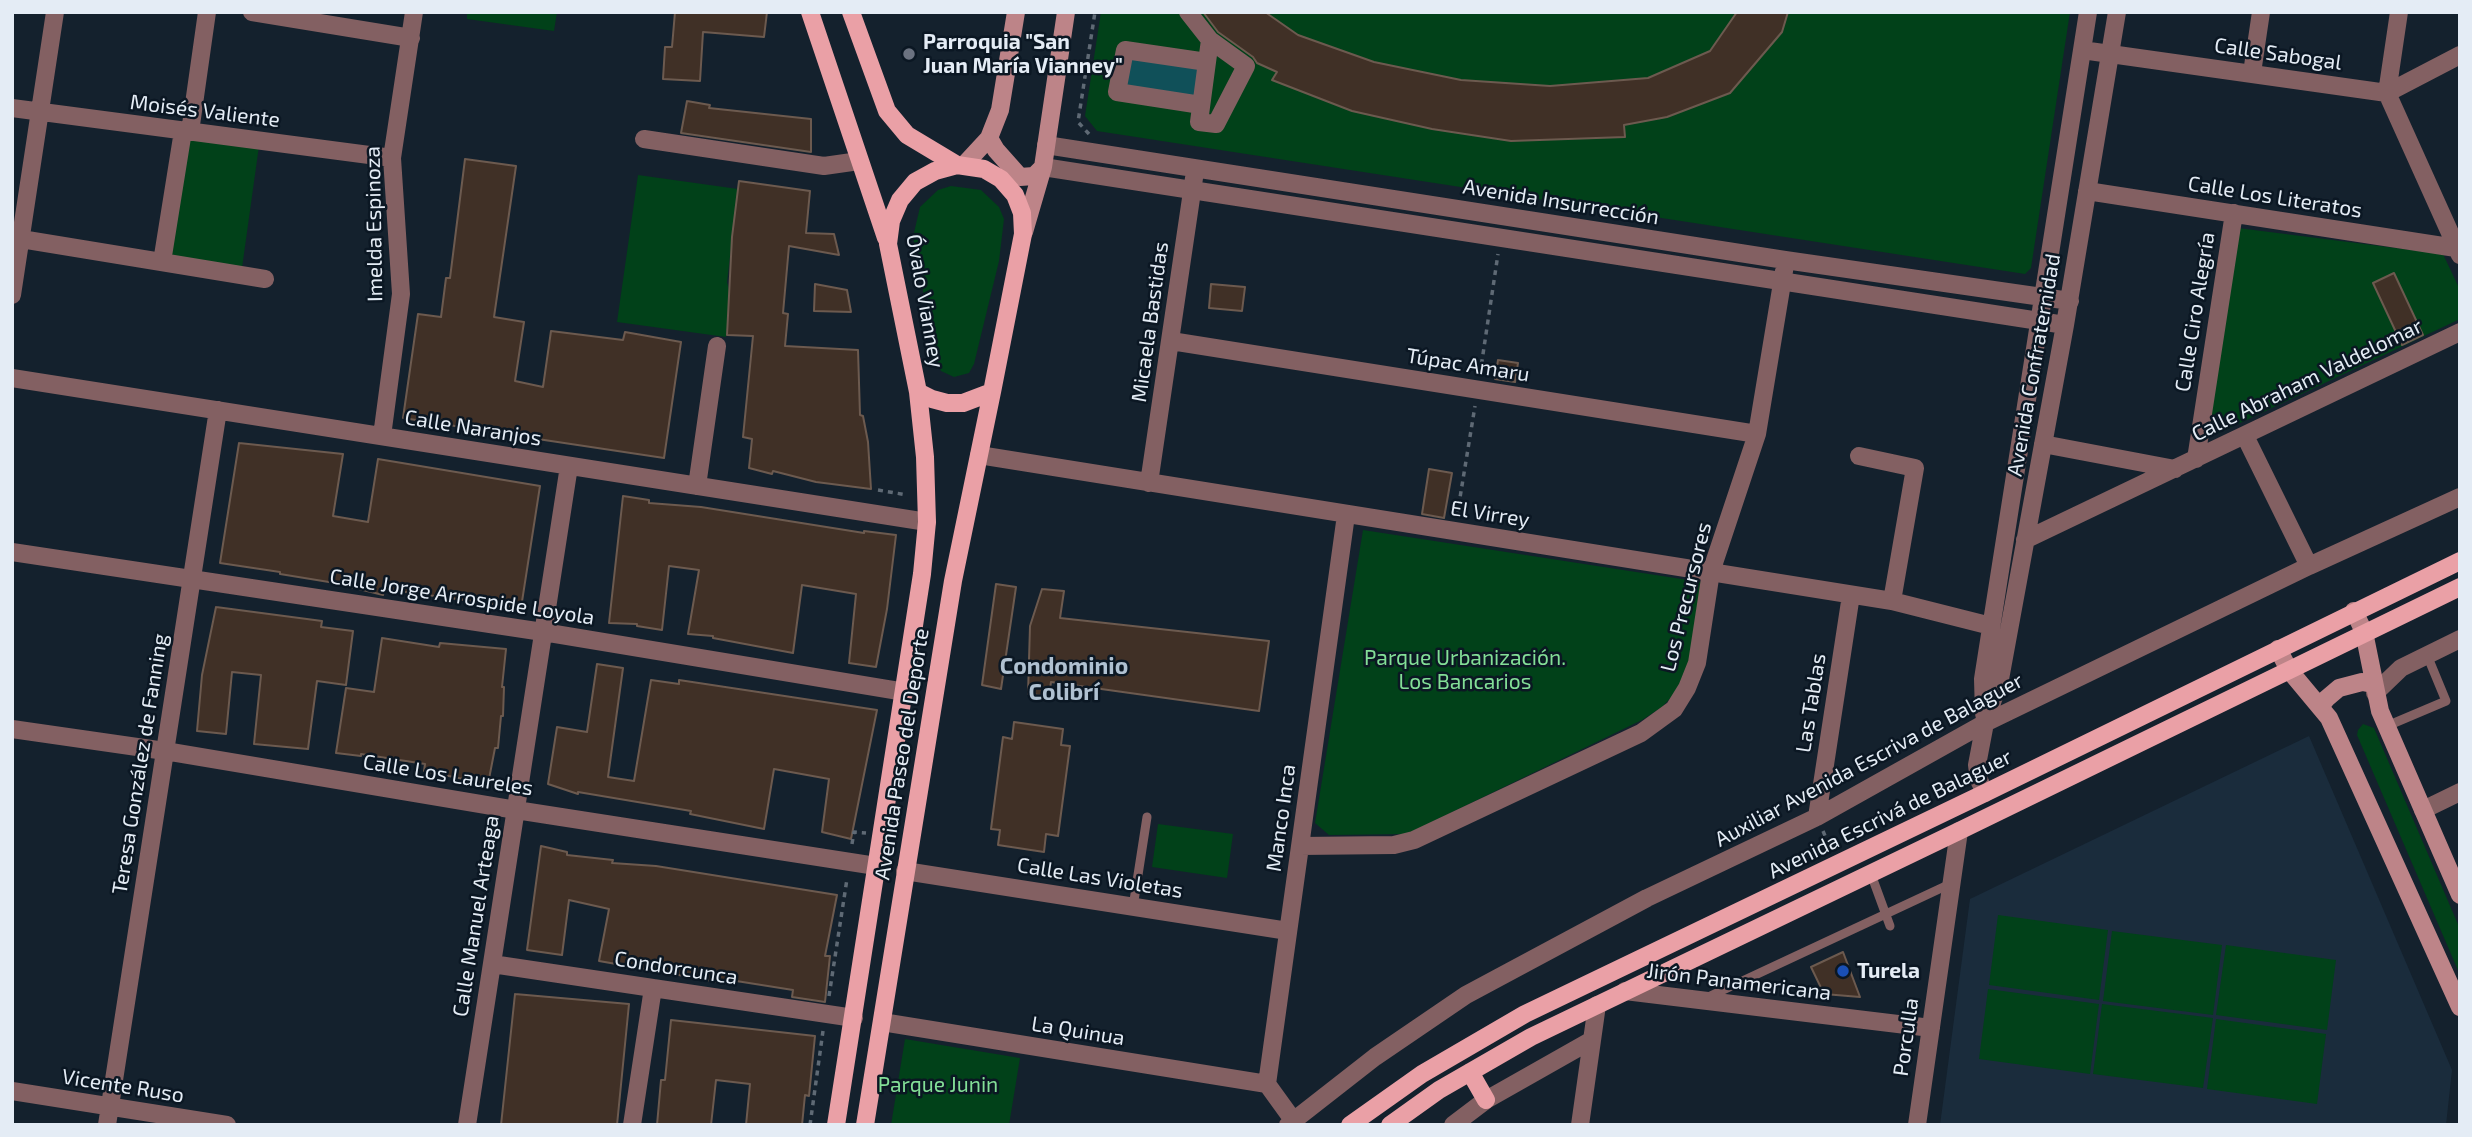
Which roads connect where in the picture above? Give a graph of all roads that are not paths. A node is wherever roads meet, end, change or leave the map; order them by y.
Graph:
1 (207, 12) edge
2 (251, 12) edge
3 (414, 12) edge
4 (810, 12) edge
5 (851, 12) edge
6 (1016, 12) edge
7 (1066, 12) edge
8 (1188, 12) edge
9 (2088, 12) edge
10 (2117, 12) edge
11 (2261, 12) edge
12 (2399, 12) edge
13 (55, 13) edge
14 (278, 14) edge
15 (411, 38) junction
16 (1210, 40) junction
17 (2082, 50) junction
18 (2110, 53) junction
19 (2460, 55) edge
20 (1207, 62) junction
21 (2252, 73) junction
22 (2387, 93) junction
23 (1201, 105) junction
24 (12, 108) edge
25 (39, 112) junction
26 (186, 131) junction
27 (989, 138) junction
28 (643, 139) dead end
29 (1046, 145) junction
30 (393, 158) junction
31 (859, 161) junction
32 (961, 165) junction
33 (1043, 167) junction
34 (1196, 168) junction
35 (1192, 189) junction
36 (2087, 191) junction
37 (2234, 213) junction
38 (1023, 233) junction
39 (21, 239) junction
40 (888, 244) junction
41 (2458, 252) edge
42 (1784, 260) junction
43 (162, 262) junction
44 (265, 279) dead end
45 (1782, 282) junction
46 (12, 295) edge
47 (2043, 298) junction
48 (2070, 301) junction
49 (2040, 321) junction
50 (2066, 325) junction
51 (2460, 332) edge
52 (1171, 341) junction
53 (717, 346) dead end
54 (12, 378) edge
55 (918, 392) junction
56 (992, 392) junction
57 (218, 411) junction
58 (1757, 434) junction
59 (382, 436) junction
60 (2245, 436) junction
61 (2043, 444) junction
62 (979, 455) junction
63 (1859, 456) dead end
64 (2196, 460) junction
65 (569, 466) junction
66 (2175, 470) junction
67 (1149, 483) junction
68 (697, 486) junction
69 (2460, 497) edge
70 (1346, 515) junction
71 (927, 522) junction
72 (2025, 540) junction
73 (12, 552) edge
74 (2460, 561) edge
75 (2309, 566) junction
76 (1711, 572) junction
77 (192, 579) junction
78 (2460, 587) edge
79 (1851, 595) junction
80 (1892, 601) junction
81 (2354, 611) junction
82 (1991, 626) junction
83 (543, 632) junction
84 (2364, 632) junction
85 (2460, 639) edge
86 (2278, 649) junction
87 (2427, 655) junction
88 (2289, 670) junction
89 (2374, 688) junction
90 (905, 692) junction
91 (2320, 707) junction
92 (1985, 723) junction
93 (2387, 726) junction
94 (12, 729) edge
95 (165, 751) junction
96 (2460, 792) edge
97 (1985, 793) junction
98 (516, 810) junction
99 (2423, 810) junction
100 (1147, 817) dead end
101 (1817, 817) junction
102 (1959, 831) junction
103 (1300, 846) junction
104 (876, 866) junction
105 (905, 871) junction
106 (1871, 874) junction
107 (1952, 883) junction
108 (2460, 895) edge
109 (1133, 906) junction
110 (1888, 921) junction
111 (1288, 930) junction
112 (492, 964) junction
113 (653, 988) junction
114 (1625, 991) junction
115 (1702, 1000) junction
116 (1597, 1005) junction
117 (2460, 1007) edge
118 (853, 1018) junction
119 (882, 1022) junction
120 (1931, 1028) junction
121 (1592, 1040) junction
122 (1470, 1072) junction
123 (1267, 1084) junction
124 (12, 1091) edge
125 (1486, 1100) junction
126 (110, 1106) junction
127 (1290, 1122) edge
128 (107, 1125) edge
129 (227, 1125) edge
130 (467, 1125) edge
131 (632, 1125) edge
132 (836, 1125) edge
133 (866, 1125) edge
134 (1350, 1125) edge
135 (1390, 1125) edge
136 (1453, 1125) edge
137 (1580, 1125) edge
138 (1917, 1125) edge

1 - 26 street
2 - 14 street
3 - 15 street, Imelda Espinoza
4 - 31 main road
5 - 32 main road
6 - 27 main road
7 - 29 main road
8 - 16 street
9 - 17 street, Avenida Confraternidad
10 - 18 street, Avenida Confraternidad
11 - 21 street
12 - 22 street
13 - 25 street
14 - 15 street
15 - 30 street, Imelda Espinoza
16 - 20 street
16 - 23 street
17 - 18 street, Calle Sabogal
17 - 47 street, Avenida Confraternidad
18 - 21 street, Calle Sabogal
18 - 36 street, Avenida Confraternidad
19 - 22 street
20 - 23 street
20 - 23 street
21 - 22 street, Calle Sabogal
22 - 41 street
24 - 25 street, Moisés Valiente
25 - 26 street, Moisés Valiente
25 - 39 street
26 - 30 street, Moisés Valiente
26 - 43 street
27 - 32 main road
27 - 33 main road
28 - 31 street
29 - 33 main road
29 - 34 street, Avenida Insurrección
30 - 59 street, Imelda Espinoza
31 - 40 main road
32 - 38 main road
32 - 40 main road, Óvalo Vianney
33 - 35 street
33 - 38 main road
34 - 35 street, Micaela Bastidas
34 - 42 street, Avenida Insurrección
35 - 45 street
35 - 52 street, Micaela Bastidas
36 - 37 street, Calle Los Literatos
36 - 48 street, Avenida Confraternidad
37 - 41 street, Calle Los Literatos
37 - 64 street, Calle Ciro Alegría
38 - 56 main road
39 - 43 street
39 - 46 street
40 - 55 main road, Óvalo Vianney
42 - 45 street, Los Precursores
42 - 47 street, Avenida Insurrección
43 - 44 street
45 - 49 street
45 - 58 street, Los Precursores
47 - 48 street, Avenida Insurrección
47 - 49 street, Avenida Confraternidad
48 - 50 street, Avenida Confraternidad
49 - 50 street
49 - 82 street, Avenida Confraternidad
50 - 61 street, Avenida Confraternidad
51 - 60 street, Calle Abraham Valdelomar
52 - 58 street, Túpac Amaru
52 - 67 street, Micaela Bastidas
53 - 68 street
54 - 57 street, Calle Naranjos
55 - 56 main road, Óvalo Vianney
55 - 71 main road, Avenida Paseo del Deporte
56 - 62 main road, Avenida Paseo del Deporte
57 - 59 street, Calle Naranjos
57 - 77 street, Teresa González de Fanning
58 - 76 street, Los Precursores
59 - 65 street, Calle Naranjos
60 - 64 street, Calle Abraham Valdelomar
60 - 75 street
61 - 66 street
61 - 72 street, Avenida Confraternidad
62 - 67 street, El Virrey
62 - 105 main road, Avenida Paseo del Deporte
63 - 80 street
64 - 66 street, Calle Abraham Valdelomar
65 - 68 street, Calle Naranjos
65 - 83 street, Calle Manuel Arteaga
66 - 72 street, Calle Abraham Valdelomar
67 - 70 street, El Virrey
68 - 71 street, Calle Naranjos
69 - 75 street, Auxiliar Avenida Escriva de Balaguer
70 - 76 street, El Virrey
70 - 103 street, Manco Inca
71 - 90 main road, Avenida Paseo del Deporte
72 - 92 street, Avenida Confraternidad
73 - 77 street, Calle Jorge Arrospide Loyola
74 - 81 main road, Avenida Escrivá de Balaguer
75 - 92 street, Auxiliar Avenida Escriva de Balaguer
76 - 79 street, El Virrey
76 - 103 street, Los Precursores
77 - 83 street, Calle Jorge Arrospide Loyola
77 - 95 street, Teresa González de Fanning
78 - 84 main road
79 - 80 street, El Virrey
79 - 101 street, Las Tablas
80 - 82 street, El Virrey
81 - 84 main road
81 - 86 main road, Avenida Escrivá de Balaguer
82 - 92 street, Avenida Confraternidad
83 - 90 street, Calle Jorge Arrospide Loyola
83 - 98 street, Calle Manuel Arteaga
84 - 88 main road
84 - 89 main road
85 - 87 street
86 - 88 main road
86 - 97 main road, Avenida Escrivá de Balaguer
87 - 89 street
87 - 93 lane
88 - 91 main road
88 - 102 main road
89 - 91 main road
89 - 93 main road
90 - 104 main road, Avenida Paseo del Deporte
91 - 117 main road
92 - 97 street, Avenida Confraternidad
92 - 101 street, Auxiliar Avenida Escriva de Balaguer
93 - 99 main road
94 - 95 street, Calle Los Laureles
95 - 98 street, Calle Los Laureles
95 - 126 street, Teresa González de Fanning
96 - 99 street
97 - 134 main road, Avenida Escrivá de Balaguer
98 - 104 street, Calle Los Laureles
98 - 112 street, Calle Manuel Arteaga
99 - 108 main road
100 - 109 lane
101 - 127 street, Auxiliar Avenida Escriva de Balaguer
102 - 106 main road
102 - 107 street, Porculla
103 - 111 street, Manco Inca
104 - 118 main road, Avenida Paseo del Deporte
105 - 109 street, Calle Las Violetas
105 - 119 main road, Avenida Paseo del Deporte
106 - 110 lane
106 - 114 main road
107 - 110 lane
107 - 120 street, Porculla
109 - 111 street, Calle Las Violetas
110 - 115 lane
111 - 123 street, Manco Inca
112 - 113 street, Condorcunca
112 - 130 street, Calle Manuel Arteaga
113 - 118 street, Condorcunca
113 - 131 street
114 - 115 street, Jirón Panamericana
114 - 116 main road
115 - 120 street, Jirón Panamericana
116 - 121 street
116 - 122 main road
118 - 132 main road, Avenida Paseo del Deporte
119 - 123 street, La Quinua
119 - 133 main road, Avenida Paseo del Deporte
120 - 138 street, Porculla
121 - 125 street
121 - 137 street
122 - 125 main road
122 - 135 main road
123 - 127 street
124 - 126 street, Vicente Ruso
125 - 136 street
126 - 128 street, Teresa González de Fanning
126 - 129 street, Vicente Ruso

